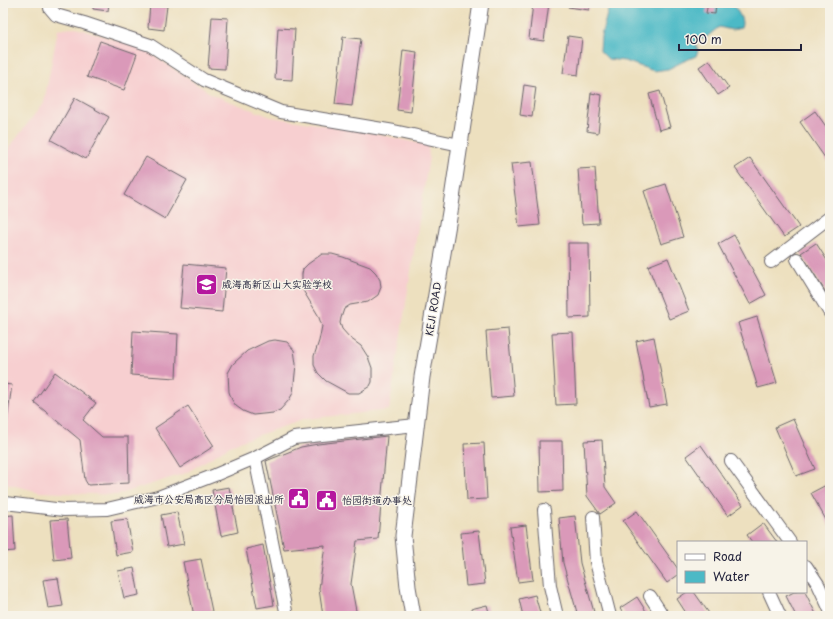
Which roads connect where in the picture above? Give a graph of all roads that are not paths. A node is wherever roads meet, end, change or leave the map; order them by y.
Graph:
1 (51, 3) edge
2 (481, 3) edge
3 (460, 145) junction
4 (830, 217) edge
5 (797, 259) dead end
6 (771, 262) dead end
7 (830, 313) edge
8 (416, 425) junction
9 (255, 458) junction
10 (731, 461) dead end
11 (3, 504) edge
12 (544, 510) dead end
13 (593, 517) dead end
14 (789, 541) edge
15 (807, 570) edge
16 (771, 593) edge
17 (650, 596) dead end
18 (830, 610) edge
19 (287, 616) edge
20 (414, 616) edge
21 (557, 616) edge
22 (613, 616) edge
23 (663, 616) edge
24 (780, 616) edge

1 - 3 street
2 - 3 main road, KEJI ROAD
3 - 8 main road, KEJI ROAD
4 - 6 street
5 - 7 street
8 - 9 street
8 - 20 main road, KEJI ROAD
9 - 11 street
9 - 19 street
10 - 14 street
12 - 21 street
13 - 22 street
15 - 18 street
16 - 24 street
17 - 23 street

